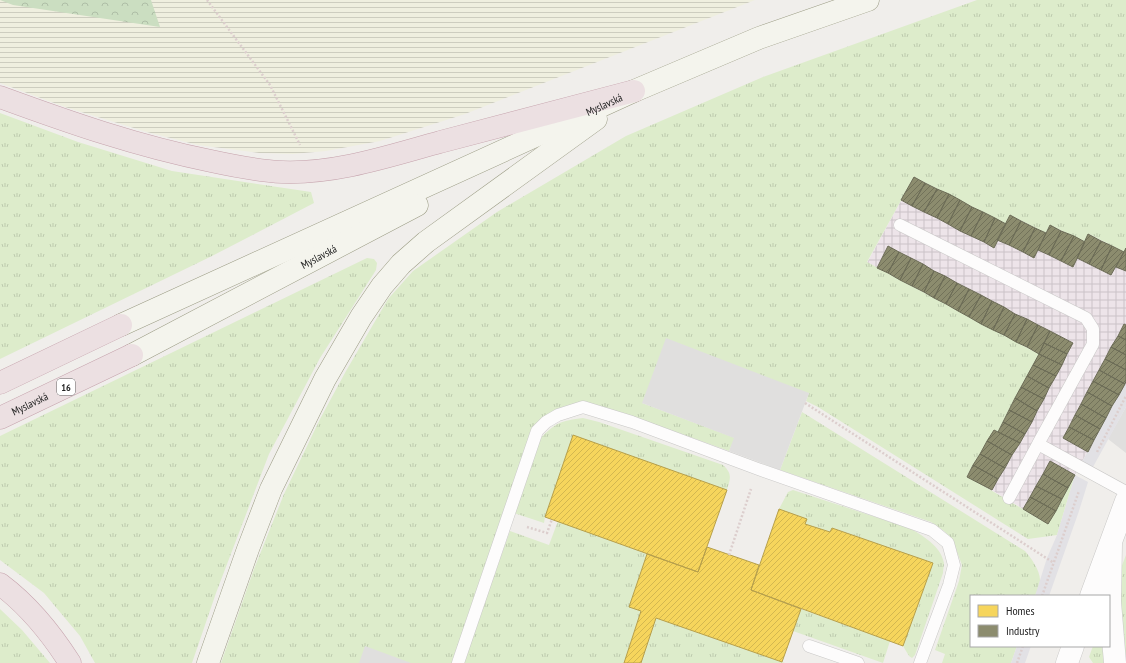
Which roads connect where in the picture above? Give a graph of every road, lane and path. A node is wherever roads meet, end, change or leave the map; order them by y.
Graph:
1 (207, 0) edge
2 (868, 0) edge
3 (634, 91) junction
4 (0, 97) edge
5 (312, 171) junction
6 (900, 225) dead end
7 (121, 325) joint
8 (132, 355) joint
9 (0, 383) edge
10 (1126, 396) edge
11 (805, 403) dead end
12 (0, 418) edge
13 (1038, 444) junction
14 (758, 469) junction
15 (1087, 471) junction
16 (1126, 492) edge
17 (1009, 498) dead end
18 (1126, 501) edge
19 (552, 520) dead end
20 (506, 521) junction
21 (1111, 544) junction
22 (728, 555) dead end
23 (1054, 563) junction
24 (0, 584) edge
25 (1042, 595) edge
26 (1091, 595) edge
27 (809, 646) dead end
28 (1023, 647) edge
29 (1073, 647) edge
30 (70, 663) edge
31 (208, 663) edge
32 (458, 663) edge
33 (858, 663) edge
34 (920, 663) edge
35 (1017, 663) edge
36 (1066, 663) edge
37 (1115, 663) edge

1 - 5 path
2 - 3 street, Myslavská
3 - 5 highway
3 - 7 street, Myslavská
3 - 8 street, Myslavská
3 - 31 street
4 - 5 highway
6 - 13 lane
7 - 9 highway, Myslavská
8 - 12 highway, Myslavská / 16
10 - 15 path
11 - 23 path
13 - 15 lane
13 - 17 lane
14 - 20 lane
14 - 22 path
14 - 34 lane
15 - 16 lane
15 - 23 path
18 - 21 street
19 - 20 path
20 - 32 lane
21 - 26 street
21 - 37 street
23 - 25 path
24 - 30 highway
27 - 33 lane
28 - 35 path
29 - 36 street

